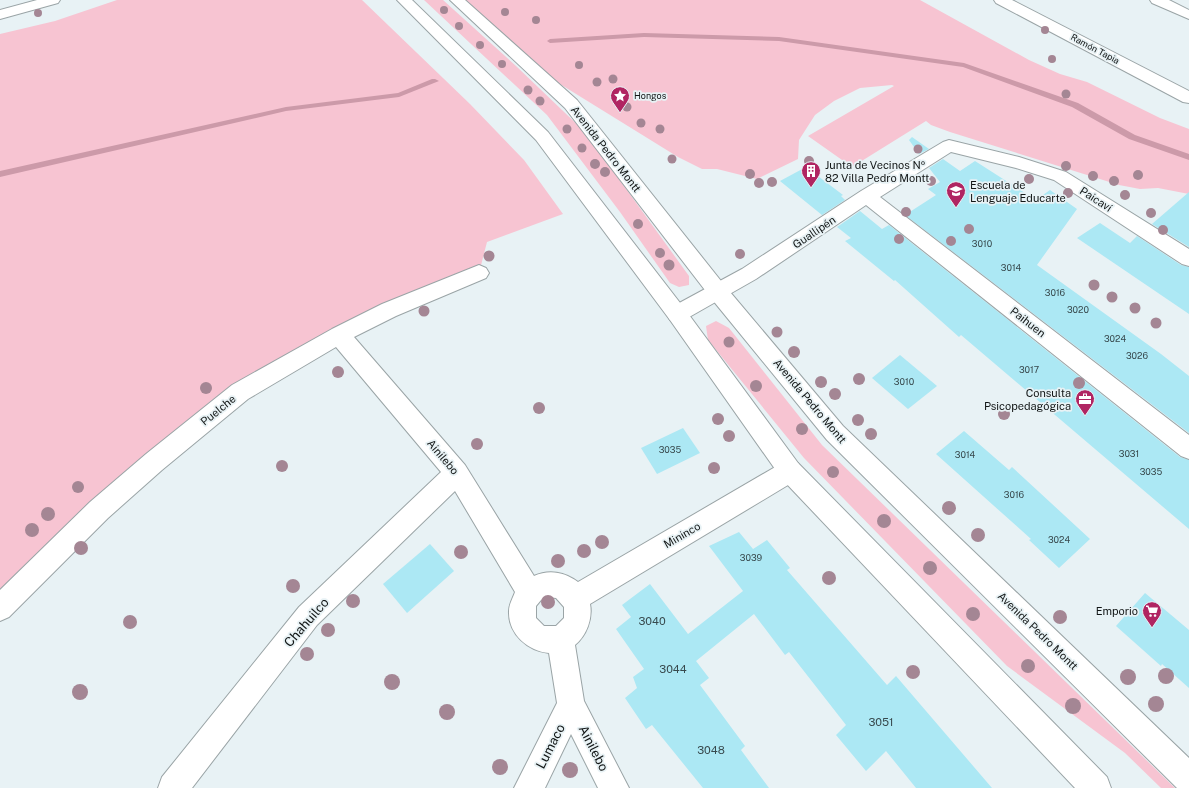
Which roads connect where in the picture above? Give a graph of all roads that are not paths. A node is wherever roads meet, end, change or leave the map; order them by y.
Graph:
1 (53, 0) edge
2 (404, 0) edge
3 (458, 0) edge
4 (1001, 0) edge
5 (1157, 0) edge
6 (0, 15) edge
7 (1189, 15) edge
8 (1189, 98) edge
9 (949, 146) joint
10 (867, 196) junction
11 (1189, 259) edge
12 (479, 273) dead end
13 (718, 292) junction
14 (677, 314) junction
15 (339, 335) junction
16 (1189, 449) edge
17 (790, 471) junction
18 (457, 473) junction
19 (530, 593) junction
20 (574, 598) junction
21 (0, 608) edge
22 (560, 638) junction
23 (571, 704) junction
24 (1189, 779) edge
25 (173, 788) edge
26 (529, 788) edge
27 (614, 788) edge
28 (1096, 788) edge

1 - 6 street
2 - 14 street
3 - 13 street, Avenida Pedro Montt
4 - 8 street, Ramón Tapia
5 - 7 street
9 - 10 street, Guallipén
9 - 11 street, Paicaví
10 - 13 street, Guallipén
10 - 16 street, Paihuen
12 - 15 street, Puelche
13 - 14 street, Guallipén
13 - 24 street, Avenida Pedro Montt
14 - 17 street
15 - 18 street, Ainilebo
15 - 21 street, Puelche
17 - 20 street, Mininco
17 - 28 street
18 - 19 street, Ainilebo
18 - 25 street, Chahuilco
19 - 20 street
19 - 22 street
20 - 22 street
22 - 23 street, Ainilebo
23 - 26 street, Lumaco
23 - 27 street, Ainilebo

